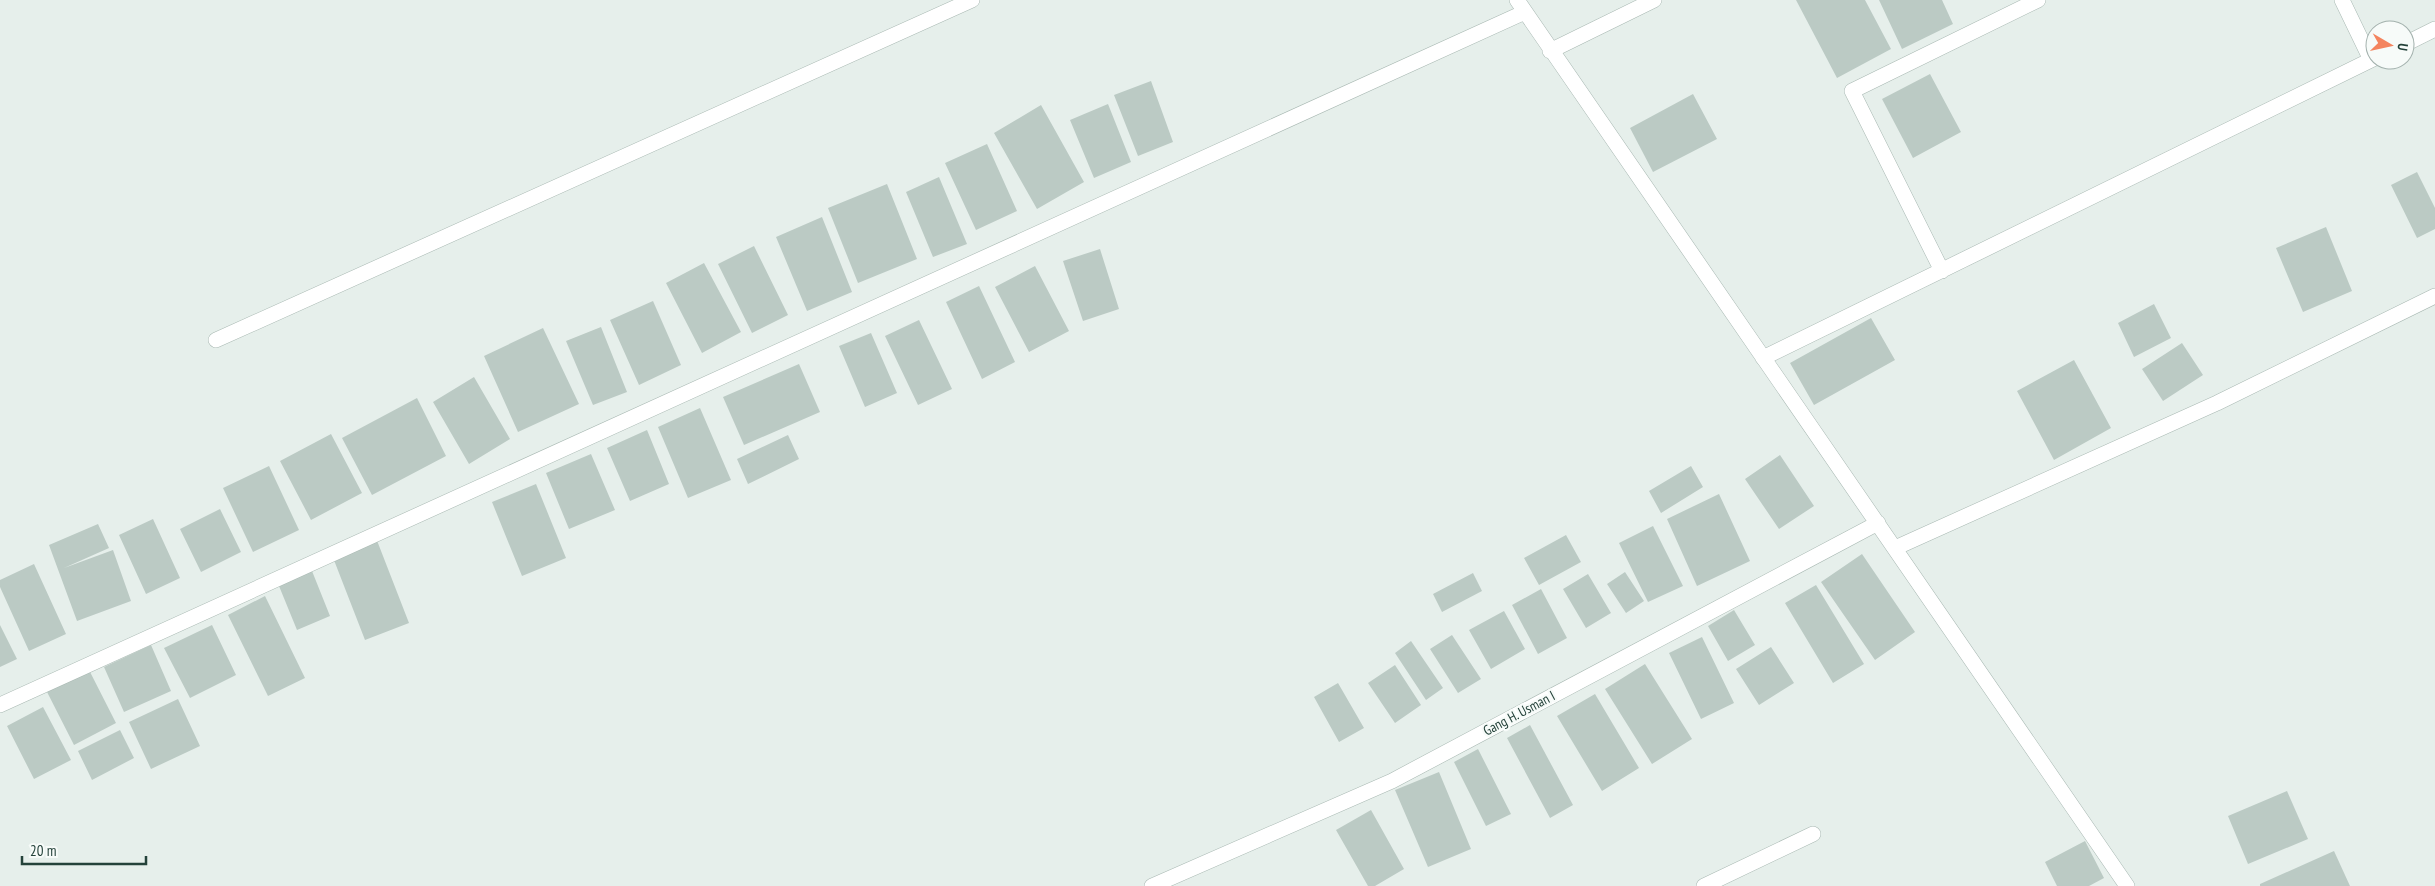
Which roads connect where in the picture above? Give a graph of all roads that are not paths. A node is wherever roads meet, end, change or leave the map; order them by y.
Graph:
1 (972, 0) edge
2 (1654, 0) edge
3 (2038, 0) edge
4 (2342, 0) edge
5 (1521, 6) edge
6 (2435, 29) edge
7 (2415, 39) edge
8 (2365, 44) edge
9 (1550, 51) junction
10 (2365, 63) edge
11 (1942, 270) junction
12 (2435, 296) edge
13 (216, 340) dead end
14 (1762, 358) junction
15 (1878, 524) junction
16 (1895, 548) junction
17 (0, 705) edge
18 (1813, 834) dead end
19 (1152, 886) edge
20 (1704, 886) edge
21 (2127, 886) edge

1 - 13 street
2 - 9 street
3 - 11 street
4 - 8 street
5 - 9 street
5 - 17 street
6 - 7 street
9 - 14 street
10 - 11 street
11 - 14 street
12 - 16 street
14 - 15 street
15 - 16 street
15 - 19 street, Gang H. Usman I
16 - 21 street
18 - 20 street

